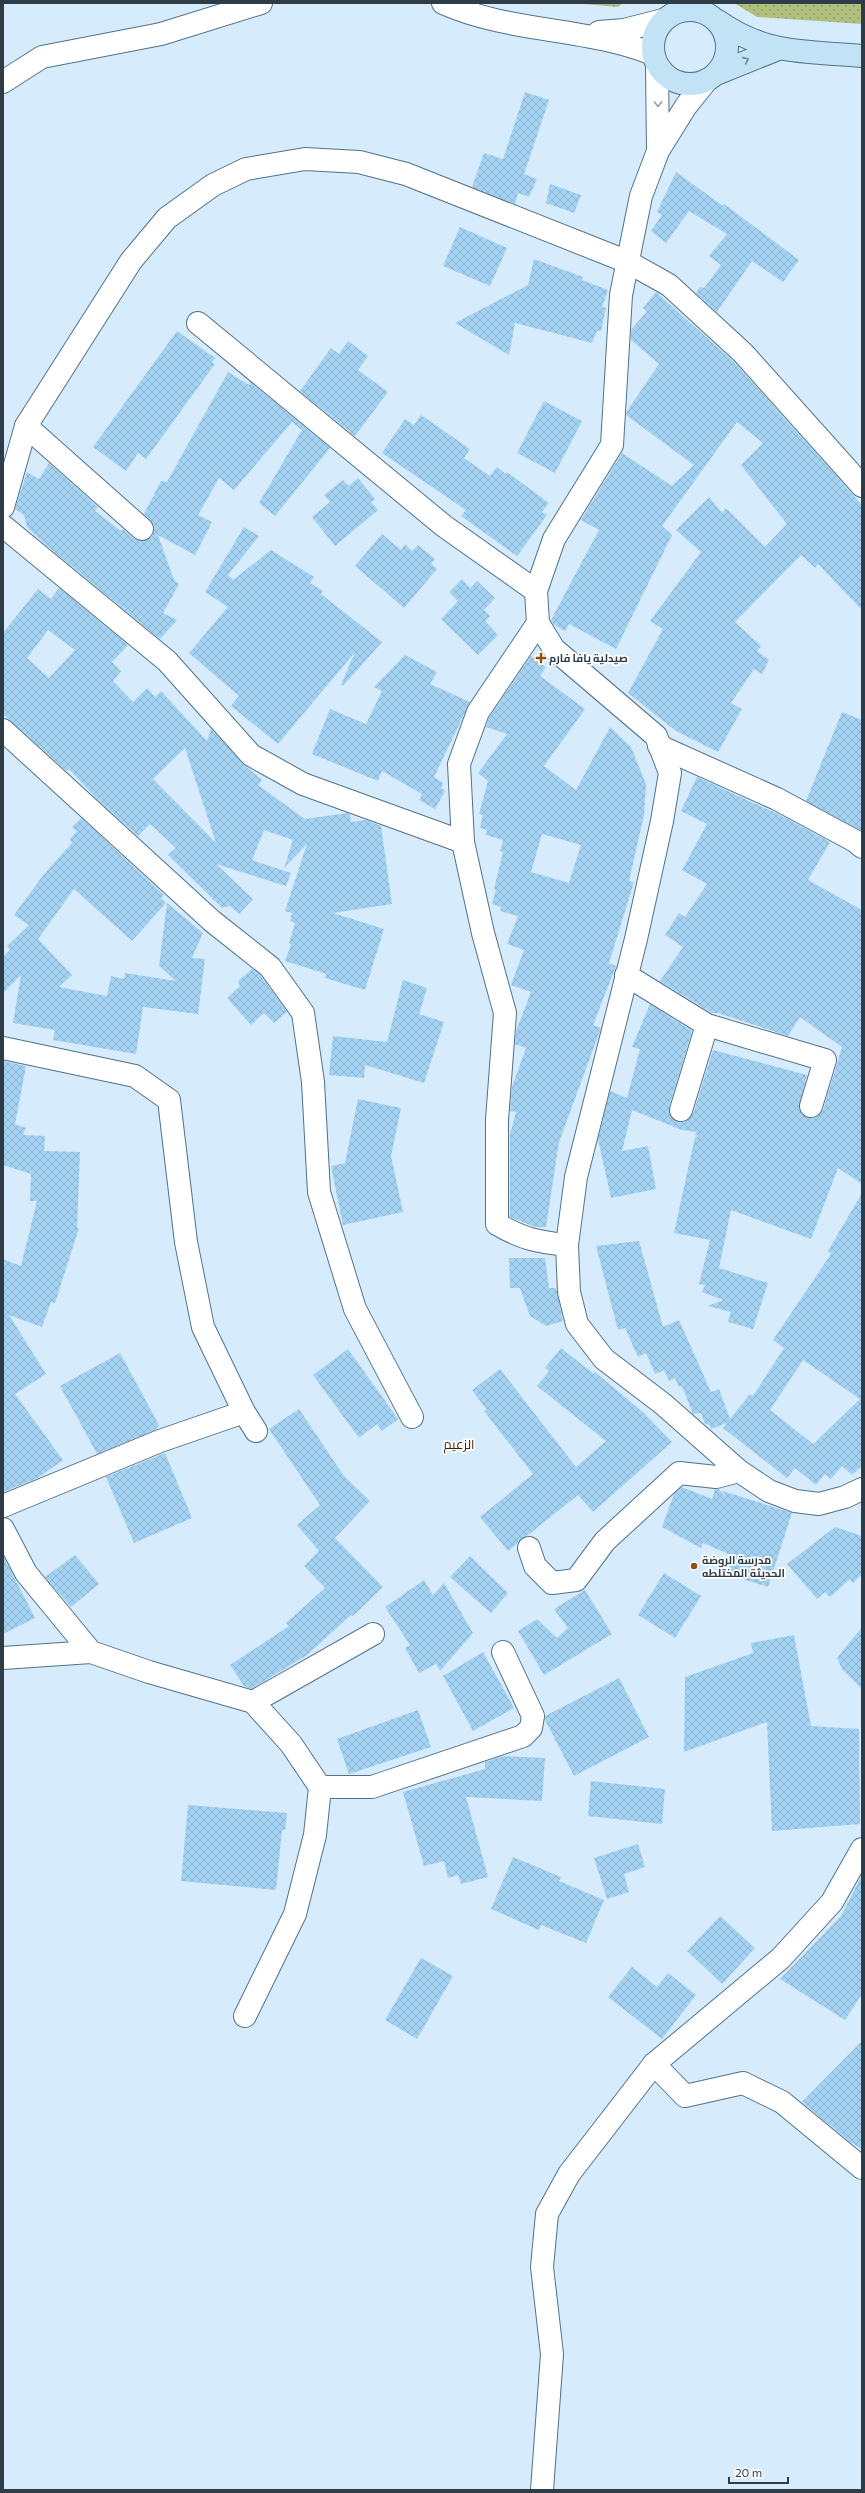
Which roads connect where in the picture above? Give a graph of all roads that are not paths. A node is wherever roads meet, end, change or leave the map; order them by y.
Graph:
1 (261, 3) edge
2 (443, 3) edge
3 (663, 20) junction
4 (718, 21) junction
5 (584, 34) junction
6 (778, 49) junction
7 (862, 56) edge
8 (655, 59) junction
9 (711, 77) junction
10 (3, 82) edge
11 (658, 152) junction
12 (628, 262) junction
13 (198, 323) dead end
14 (26, 426) junction
15 (862, 486) edge
16 (3, 507) edge
17 (3, 526) edge
18 (142, 529) dead end
19 (536, 591) junction
20 (538, 623) junction
21 (3, 730) edge
22 (659, 746) junction
23 (463, 842) junction
24 (862, 847) edge
25 (626, 975) junction
26 (707, 1025) junction
27 (3, 1048) edge
28 (811, 1106) dead end
29 (681, 1110) dead end
30 (567, 1244) junction
31 (244, 1412) junction
32 (412, 1417) dead end
33 (256, 1431) dead end
34 (739, 1471) junction
35 (862, 1489) edge
36 (3, 1506) edge
37 (3, 1529) edge
38 (529, 1548) dead end
39 (373, 1634) dead end
40 (91, 1652) junction
41 (504, 1652) dead end
42 (3, 1658) edge
43 (252, 1702) junction
44 (320, 1787) junction
45 (862, 1849) edge
46 (244, 2016) dead end
47 (654, 2064) junction
48 (862, 2168) edge
49 (542, 2490) edge

1 - 10 street
2 - 5 street
3 - 4 main road
3 - 5 street
3 - 8 main road
4 - 6 main road
4 - 9 main road
5 - 8 street
6 - 7 main road
9 -> 6 main road
8 - 9 main road
8 -> 11 street
9 - 11 street
11 - 12 street
12 - 14 street
12 - 15 street
12 - 19 street
13 - 19 street
14 - 16 street
14 - 18 street
17 - 23 street
19 - 20 street
20 - 22 street
20 - 23 street
21 - 32 street
22 - 24 street
22 - 25 street
23 - 30 street
25 - 26 street
25 - 30 street
26 - 28 street
26 - 29 street
27 - 31 street
30 - 34 street
31 - 33 street
31 - 36 street
34 - 35 street
34 - 38 street
37 - 40 street
39 - 43 street
40 - 42 street
40 - 43 street
41 - 44 street
43 - 44 street
44 - 46 street
45 - 47 street
47 - 48 street
47 - 49 street

